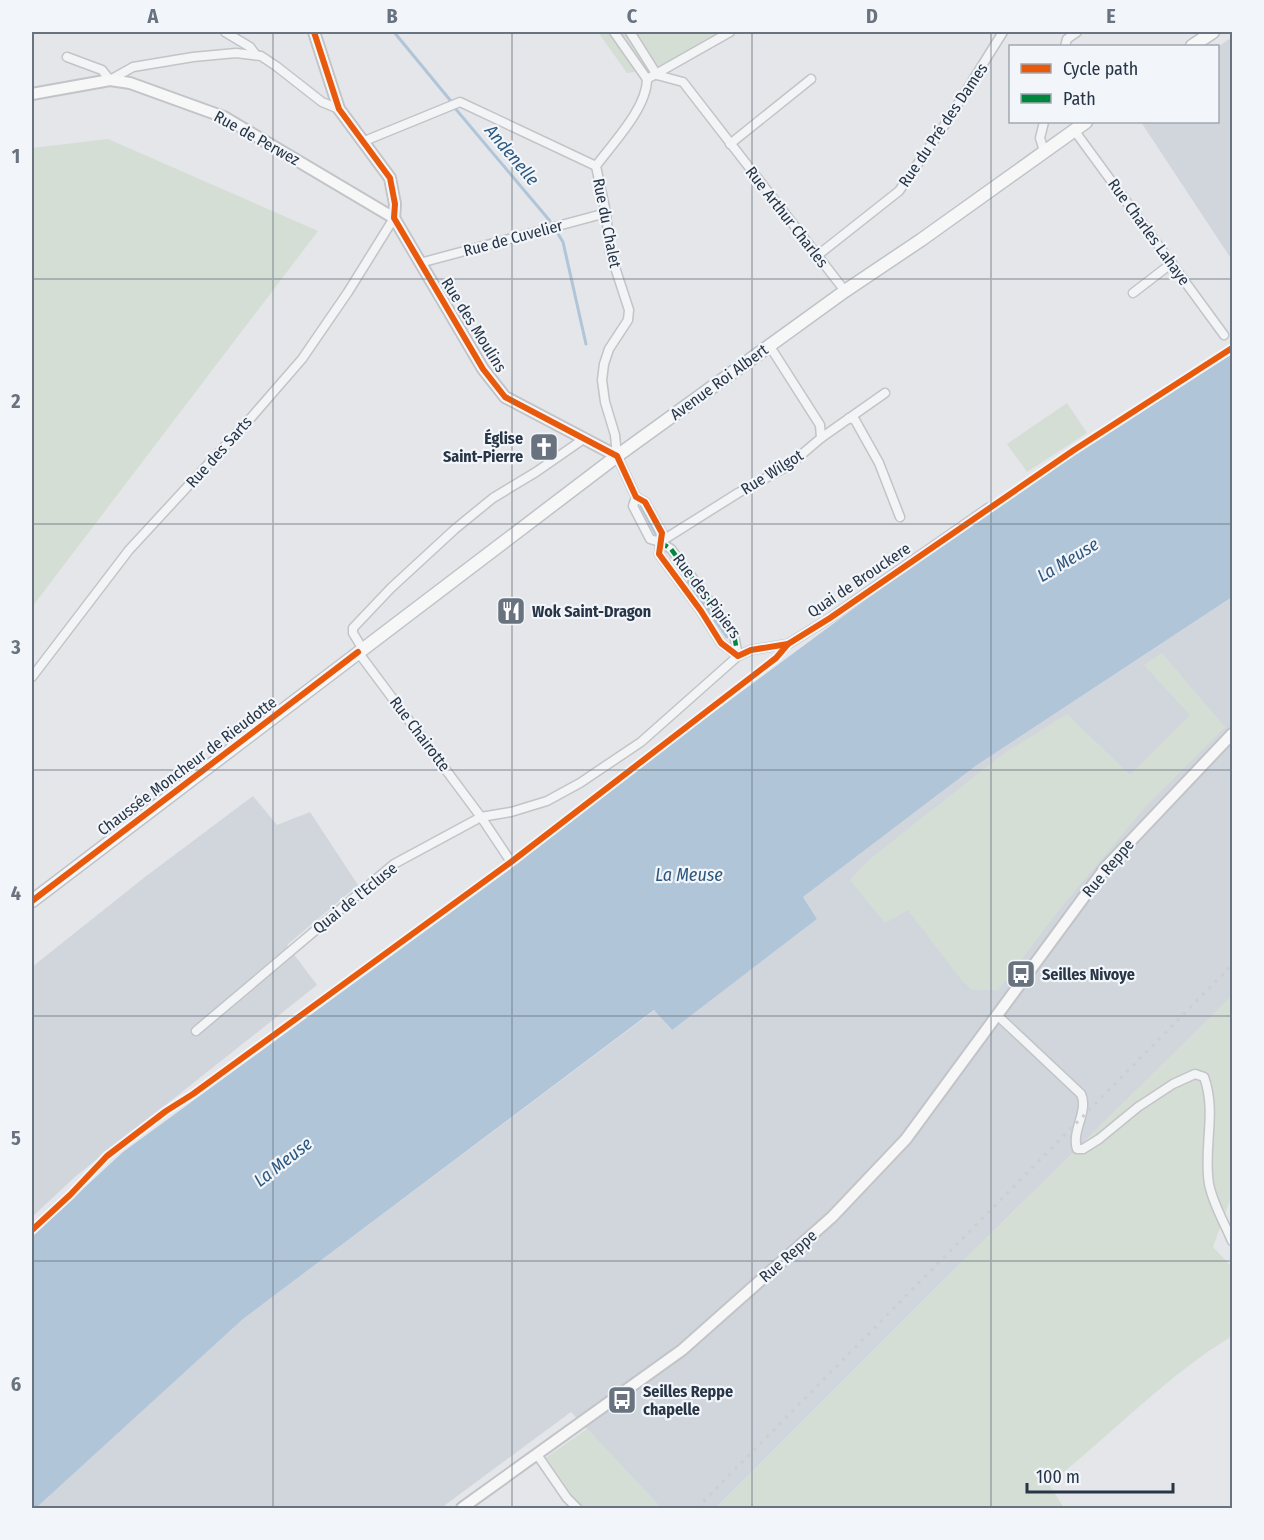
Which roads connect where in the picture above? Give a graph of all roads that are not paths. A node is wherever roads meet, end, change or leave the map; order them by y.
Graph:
1 (225, 32) edge
2 (314, 32) edge
3 (614, 32) edge
4 (630, 32) edge
5 (730, 32) edge
6 (1003, 32) edge
7 (1077, 32) edge
8 (1213, 32) edge
9 (1065, 45) edge
10 (1194, 45) edge
11 (256, 56) junction
12 (67, 57) dead end
13 (657, 75) junction
14 (647, 79) junction
15 (110, 80) junction
16 (811, 80) dead end
17 (32, 94) edge
18 (339, 109) junction
19 (1044, 123) edge
20 (1084, 123) edge
21 (1074, 130) junction
22 (362, 142) junction
23 (729, 144) junction
24 (1044, 152) junction
25 (596, 166) junction
26 (606, 213) junction
27 (394, 218) junction
28 (818, 255) junction
29 (420, 263) junction
30 (1172, 263) junction
31 (844, 291) junction
32 (1133, 293) dead end
33 (628, 320) joint
34 (1224, 335) dead end
35 (769, 345) junction
36 (885, 393) dead end
37 (849, 418) junction
38 (585, 438) junction
39 (821, 438) junction
40 (617, 456) junction
41 (636, 497) junction
42 (988, 508) dead end
43 (900, 517) dead end
44 (660, 542) junction
45 (360, 650) junction
46 (738, 656) junction
47 (32, 677) edge
48 (1233, 734) edge
49 (481, 817) junction
50 (511, 862) dead end
51 (32, 901) edge
52 (997, 1015) junction
53 (196, 1031) dead end
54 (1233, 1241) edge
55 (538, 1456) junction
56 (462, 1509) edge
57 (577, 1509) edge

1 - 11 street
2 - 18 main road
3 - 14 street
4 - 13 street
5 - 13 street
6 - 28 street, Rue du Pré des Dames
7 - 9 street
8 - 10 main road
11 - 15 street
11 - 18 street
12 - 15 street, Rue de Perwez
13 - 14 street
13 - 23 street, Rue Arthur Charles
14 - 25 street, Rue du Chalet
15 - 17 main road, Rue de Perwez
15 - 27 main road, Rue de Perwez
16 - 23 street
18 - 22 main road
19 - 24 street
20 - 21 main road, Avenue Roi Albert
21 - 24 main road, Avenue Roi Albert
21 - 30 street, Rue Charles Lahaye
22 - 25 street
22 - 27 main road
23 - 28 street, Rue Arthur Charles
24 - 31 main road, Avenue Roi Albert
25 - 26 street, Rue du Chalet
26 - 29 street, Rue de Cuvelier
26 - 33 street, Rue du Chalet
27 - 29 main road, Rue des Moulins
27 - 47 street, Rue des Sarts
28 - 31 street, Rue Arthur Charles
29 - 38 main road, Rue des Moulins
30 - 32 street
30 - 34 street, Rue Charles Lahaye
31 - 35 main road, Avenue Roi Albert
33 - 40 street, Rue des Pipiers
35 - 39 street
35 - 40 main road, Avenue Roi Albert
36 - 37 street, Rue Wilgot
37 - 39 street, Rue Wilgot
37 - 43 street
38 - 40 main road, Rue des Moulins
38 - 45 street
39 - 44 street, Rue Wilgot
40 - 41 street, Rue des Pipiers
40 - 45 main road, Avenue Roi Albert
41 - 44 street, Rue des Pipiers
41 - 44 street, Rue des Pipiers
42 - 46 street, Quai de Brouckere
44 - 46 street, Rue des Pipiers
44 - 46 street, Rue des Pipiers
45 - 49 street, Rue Chairotte
45 - 51 main road, Chaussée Moncheur de Rieudotte
46 - 49 street, Quai de l'Ecluse
48 - 52 main road, Rue Reppe
49 - 50 street, Rue Chairotte
49 - 53 street, Quai de l'Ecluse
52 - 54 street
52 - 55 main road, Rue Reppe
55 - 56 main road, Rue Reppe
55 - 57 street

